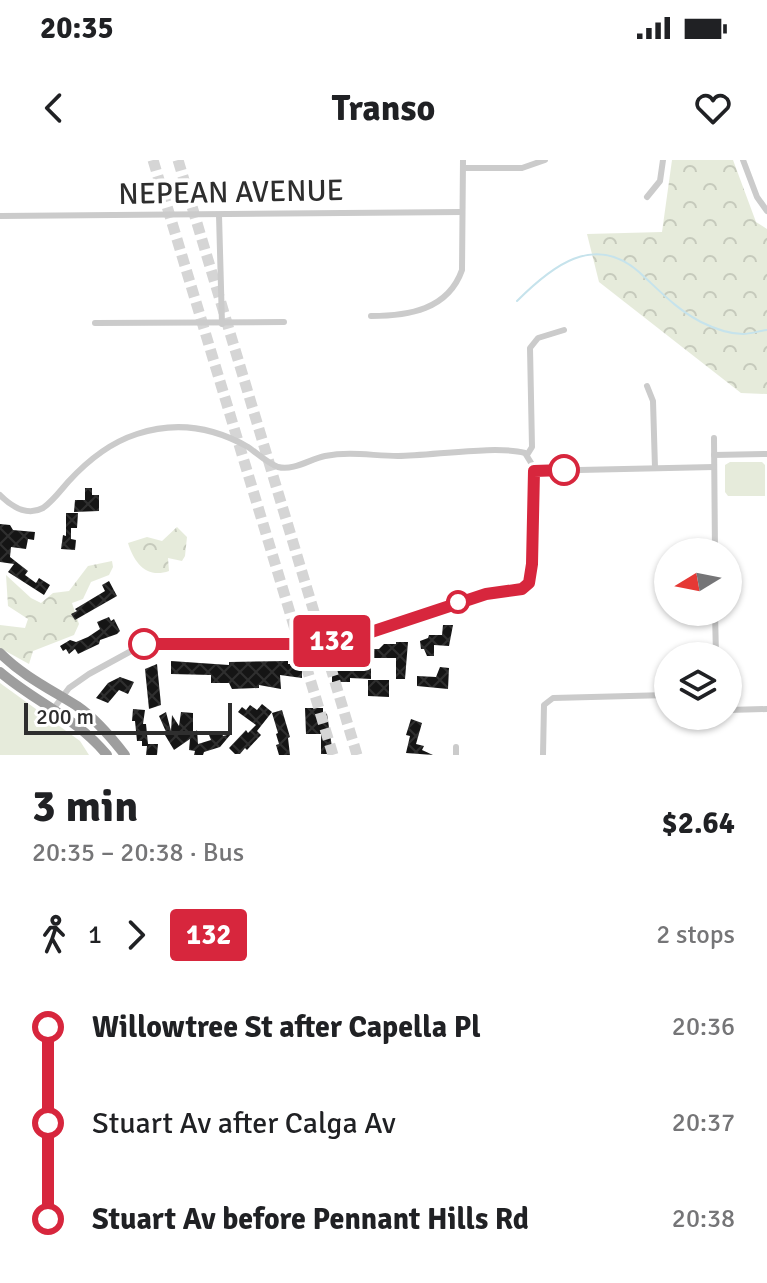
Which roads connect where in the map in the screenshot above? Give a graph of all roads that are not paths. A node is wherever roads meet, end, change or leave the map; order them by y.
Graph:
1 (545, 160) edge
2 (663, 160) edge
3 (743, 160) edge
4 (463, 164) edge
5 (647, 197) dead end
6 (767, 211) edge
7 (462, 212) junction
8 (219, 215) junction
9 (0, 216) edge
10 (371, 316) dead end
11 (284, 322) dead end
12 (95, 323) dead end
13 (222, 324) junction
14 (564, 330) dead end
15 (647, 386) dead end
16 (714, 438) dead end
17 (767, 454) edge
18 (527, 455) junction
19 (714, 455) junction
20 (714, 467) junction
21 (655, 468) junction
22 (534, 471) junction
23 (0, 495) edge
24 (715, 538) edge
25 (0, 653) edge
26 (0, 672) edge
27 (654, 695) edge
28 (62, 697) junction
29 (54, 708) junction
30 (767, 709) edge
31 (742, 710) edge
32 (107, 755) edge
33 (125, 755) edge
34 (543, 755) edge

1 - 4 street
2 - 5 street
3 - 6 street
4 - 7 street
7 - 8 street, NEPEAN AVENUE
7 - 10 street
8 - 9 street, NEPEAN AVENUE
8 - 13 street
11 - 13 street
12 - 13 street
14 - 18 street
15 - 21 street
16 - 19 street
17 - 19 street
18 - 22 street
18 - 23 street
19 - 20 street
20 - 21 street
20 - 24 street
21 - 22 street
22 - 28 street
25 - 28 highway
26 - 29 highway
27 - 34 street
28 - 29 street
28 - 33 highway
29 - 32 highway
30 - 31 street

